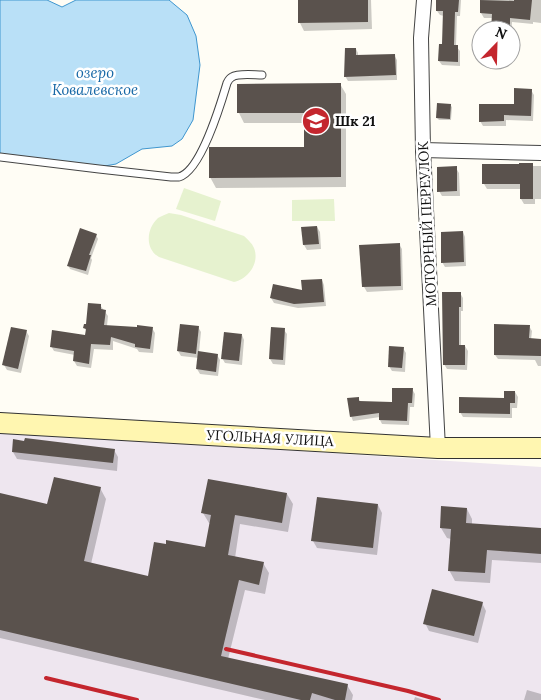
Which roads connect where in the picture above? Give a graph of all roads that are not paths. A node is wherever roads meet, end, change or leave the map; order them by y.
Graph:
1 (424, 0) edge
2 (262, 74) dead end
3 (423, 150) junction
4 (541, 153) edge
5 (0, 156) edge
6 (0, 423) edge
7 (438, 448) junction
8 (541, 448) edge

1 - 3 street, МОТОРНЫЙ ПЕРЕУЛОК
2 - 5 lane
3 - 4 street
3 - 7 street, МОТОРНЫЙ ПЕРЕУЛОК
6 - 7 street, УГОЛЬНАЯ УЛИЦА
7 - 8 street, УГОЛЬНАЯ УЛИЦА

